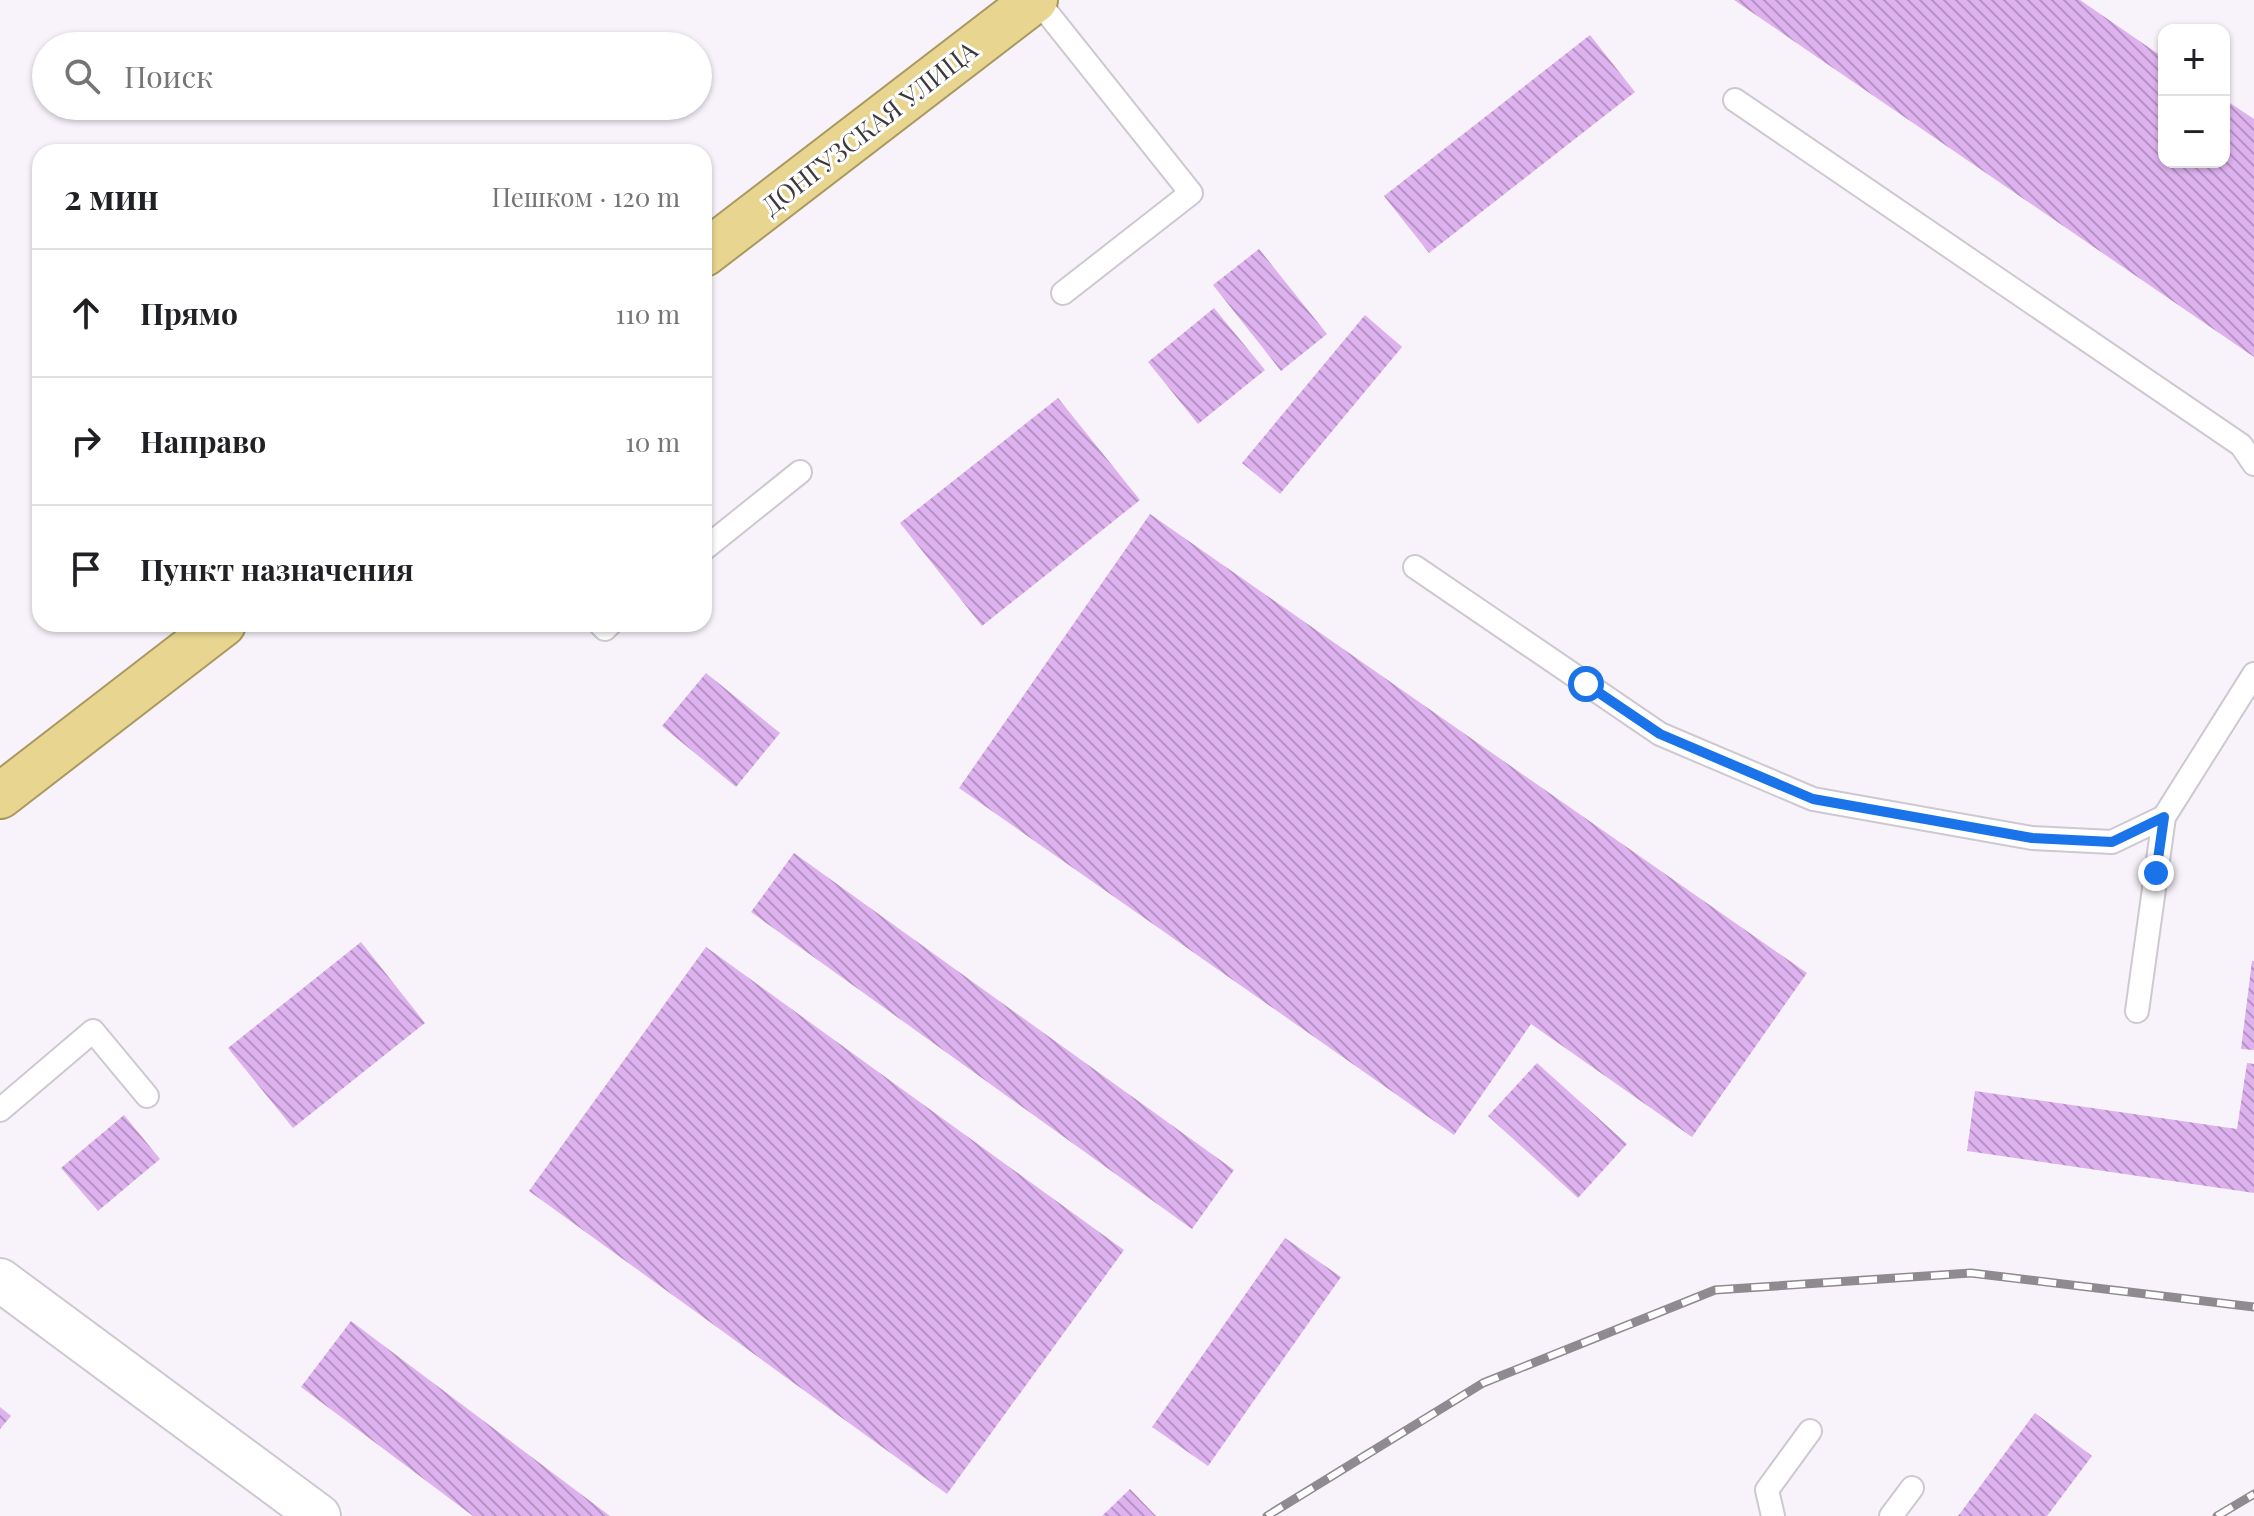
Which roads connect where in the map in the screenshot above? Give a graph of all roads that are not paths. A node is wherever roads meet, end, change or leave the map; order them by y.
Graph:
1 (1036, 0) edge
2 (1735, 100) dead end
3 (712, 248) edge
4 (1063, 293) dead end
5 (2254, 464) edge
6 (800, 472) dead end
7 (712, 543) edge
8 (1415, 567) dead end
9 (213, 632) edge
10 (2254, 674) edge
11 (0, 796) edge
12 (2164, 817) junction
13 (2137, 1011) dead end
14 (147, 1096) dead end
15 (0, 1110) edge
16 (0, 1280) edge
17 (1810, 1431) dead end
18 (1912, 1488) dead end
19 (319, 1516) edge
20 (1773, 1516) edge
21 (1891, 1516) edge

1 - 3 highway, ДОНГУЗСКАЯ УЛИЦА
1 - 4 lane
2 - 5 lane
6 - 7 lane
8 - 12 lane
9 - 11 highway
10 - 12 lane
12 - 13 lane
14 - 15 lane
16 - 19 street
17 - 20 lane
18 - 21 lane

